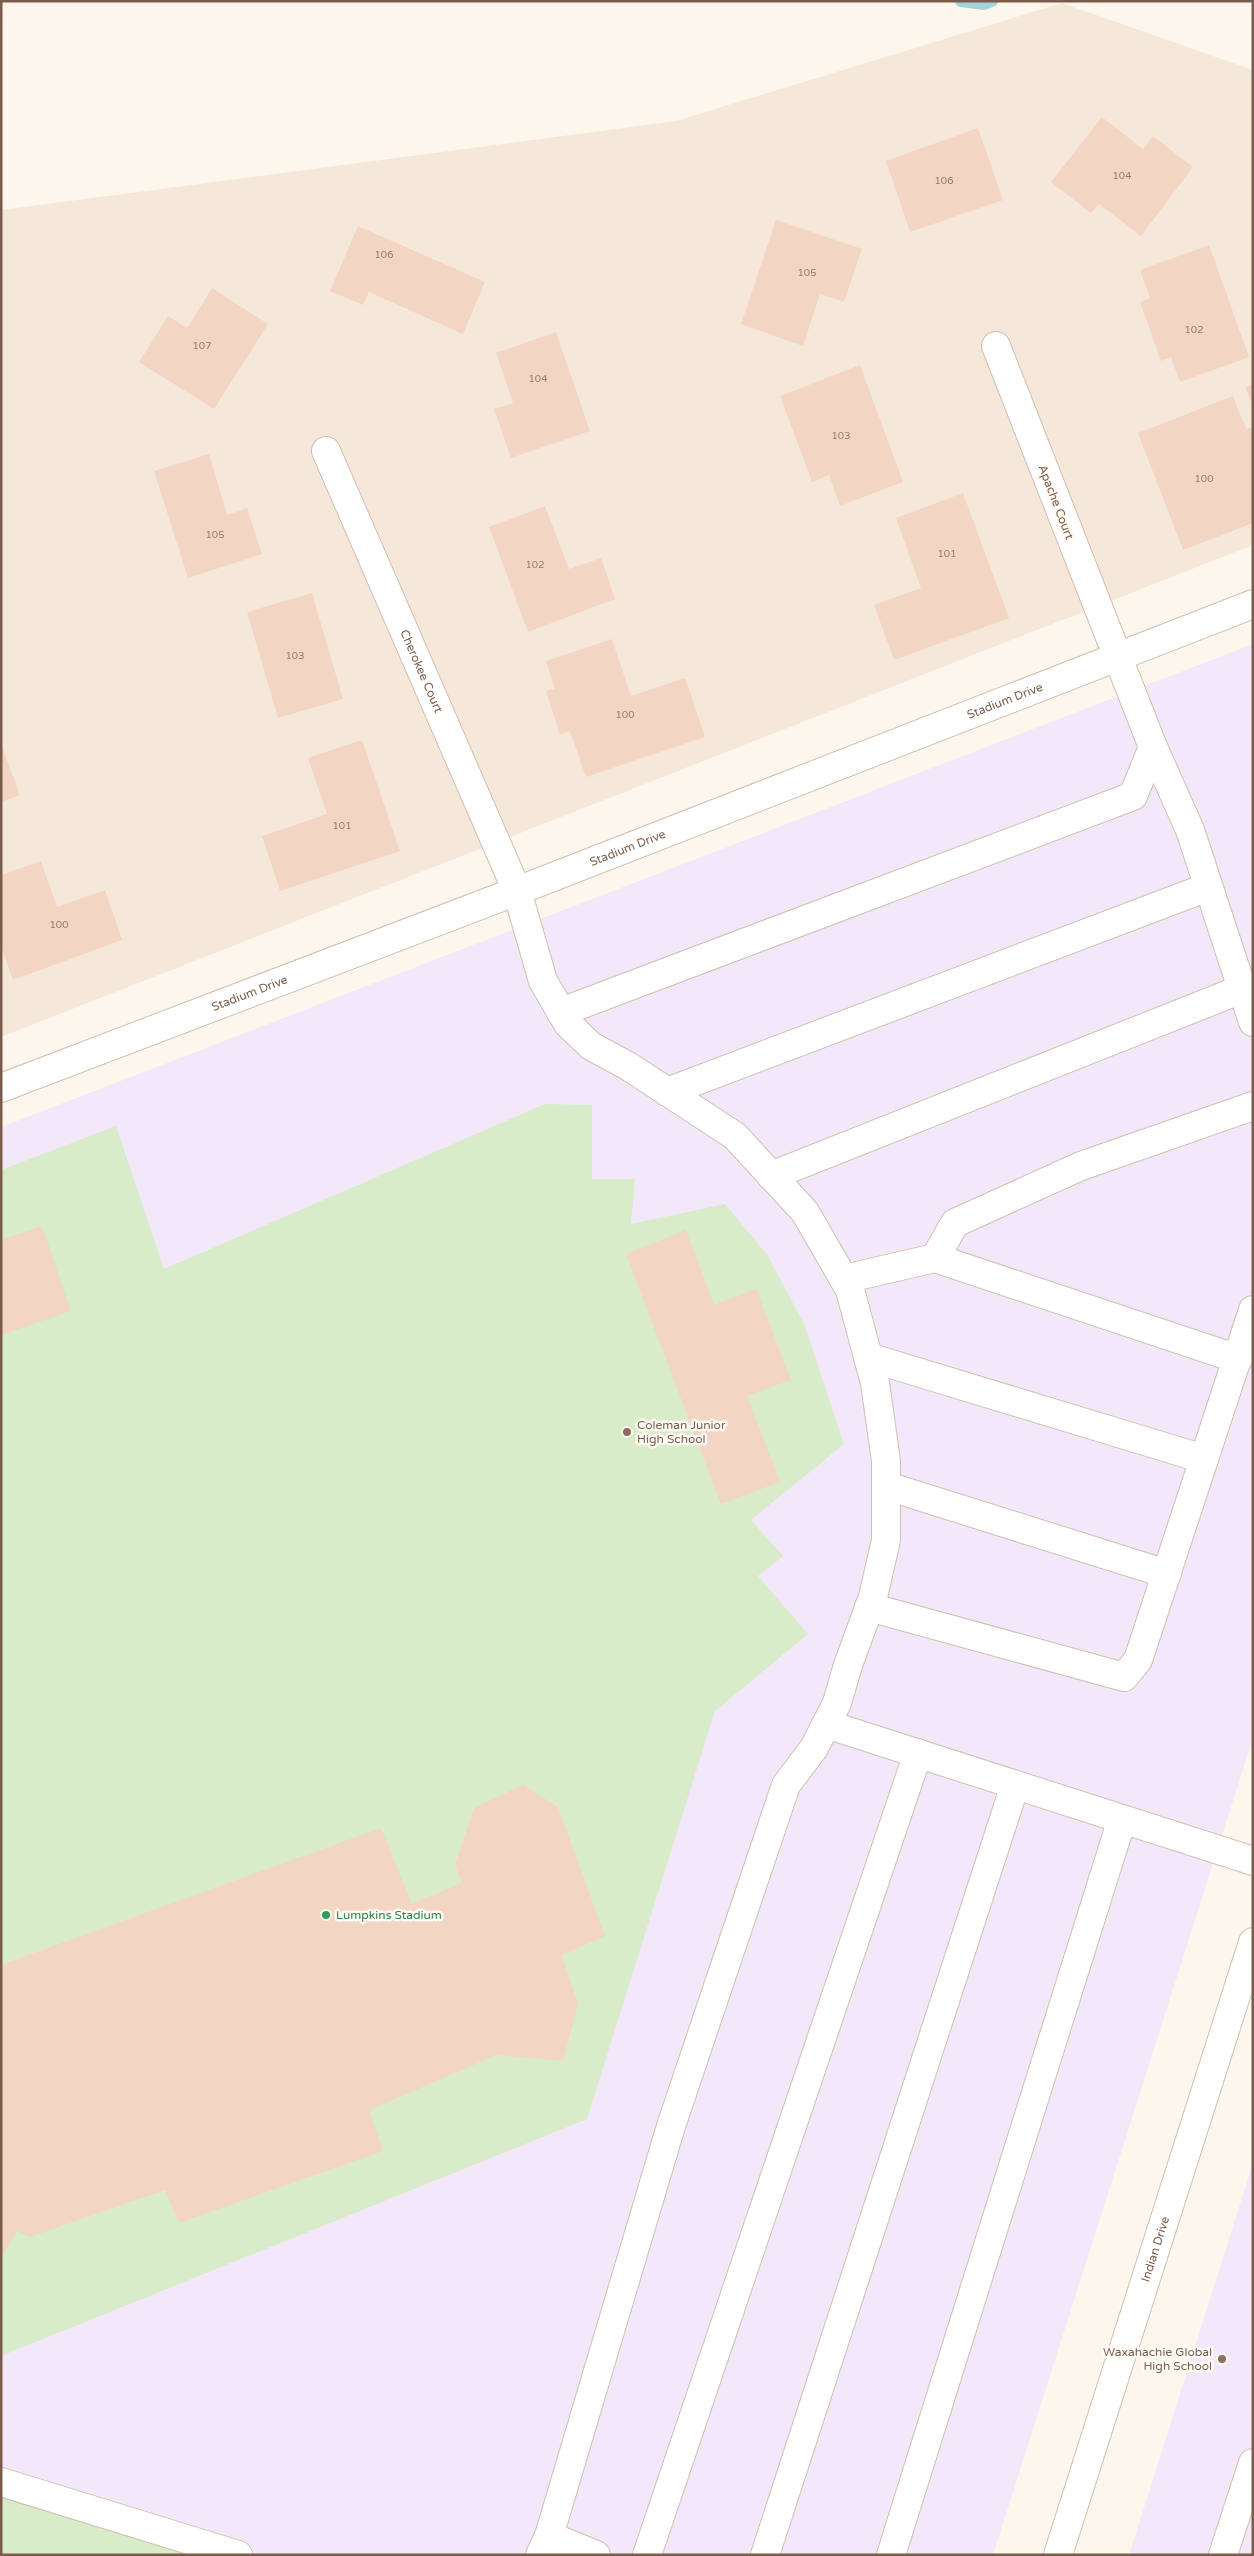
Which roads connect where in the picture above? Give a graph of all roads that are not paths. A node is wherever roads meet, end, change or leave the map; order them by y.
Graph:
1 (996, 346) dead end
2 (326, 451) dead end
3 (1253, 604) edge
4 (1119, 657) junction
5 (1153, 747) junction
6 (1208, 887) junction
7 (517, 891) junction
8 (1242, 990) junction
9 (561, 1012) junction
10 (1253, 1022) edge
11 (1, 1088) edge
12 (667, 1092) junction
13 (1253, 1106) edge
14 (771, 1176) junction
15 (935, 1258) junction
16 (844, 1279) junction
17 (1253, 1310) edge
18 (868, 1357) junction
19 (1238, 1359) junction
20 (1204, 1460) junction
21 (887, 1486) junction
22 (1167, 1574) junction
23 (869, 1607) junction
24 (826, 1724) junction
25 (918, 1753) junction
26 (1015, 1785) junction
27 (1122, 1819) junction
28 (1253, 1861) edge
29 (1253, 1942) edge
30 (1253, 2463) edge
31 (1, 2482) edge
32 (544, 2545) edge
33 (238, 2555) edge
34 (596, 2555) edge
35 (647, 2555) edge
36 (765, 2555) edge
37 (891, 2555) edge
38 (1058, 2555) edge
39 (1224, 2555) edge

1 - 4 street, Apache Court
2 - 7 street, Cherokee Court
3 - 4 street, Stadium Drive
4 - 5 street, Apache Court
4 - 7 street, Stadium Drive
5 - 6 street, Apache Court
5 - 9 street
6 - 8 street, Apache Court
6 - 12 street
7 - 9 street, Cherokee Court
7 - 11 street, Stadium Drive
8 - 10 street, Apache Court
8 - 14 street
9 - 12 street, Cherokee Court
12 - 14 street, Cherokee Court
13 - 15 street
14 - 16 street, Cherokee Court
15 - 16 street
15 - 19 street
16 - 18 street, Cherokee Court
17 - 19 street
18 - 20 street
18 - 21 street, Cherokee Court
19 - 20 street
20 - 22 street
21 - 22 street
21 - 23 street, Cherokee Court
22 - 23 street
23 - 24 street, Cherokee Court
24 - 25 street
24 - 32 street, Cherokee Court
25 - 26 street
25 - 35 street
26 - 27 street
26 - 36 street
27 - 28 street
27 - 37 street
29 - 38 street, Indian Drive
30 - 39 street
31 - 33 street
32 - 34 street

